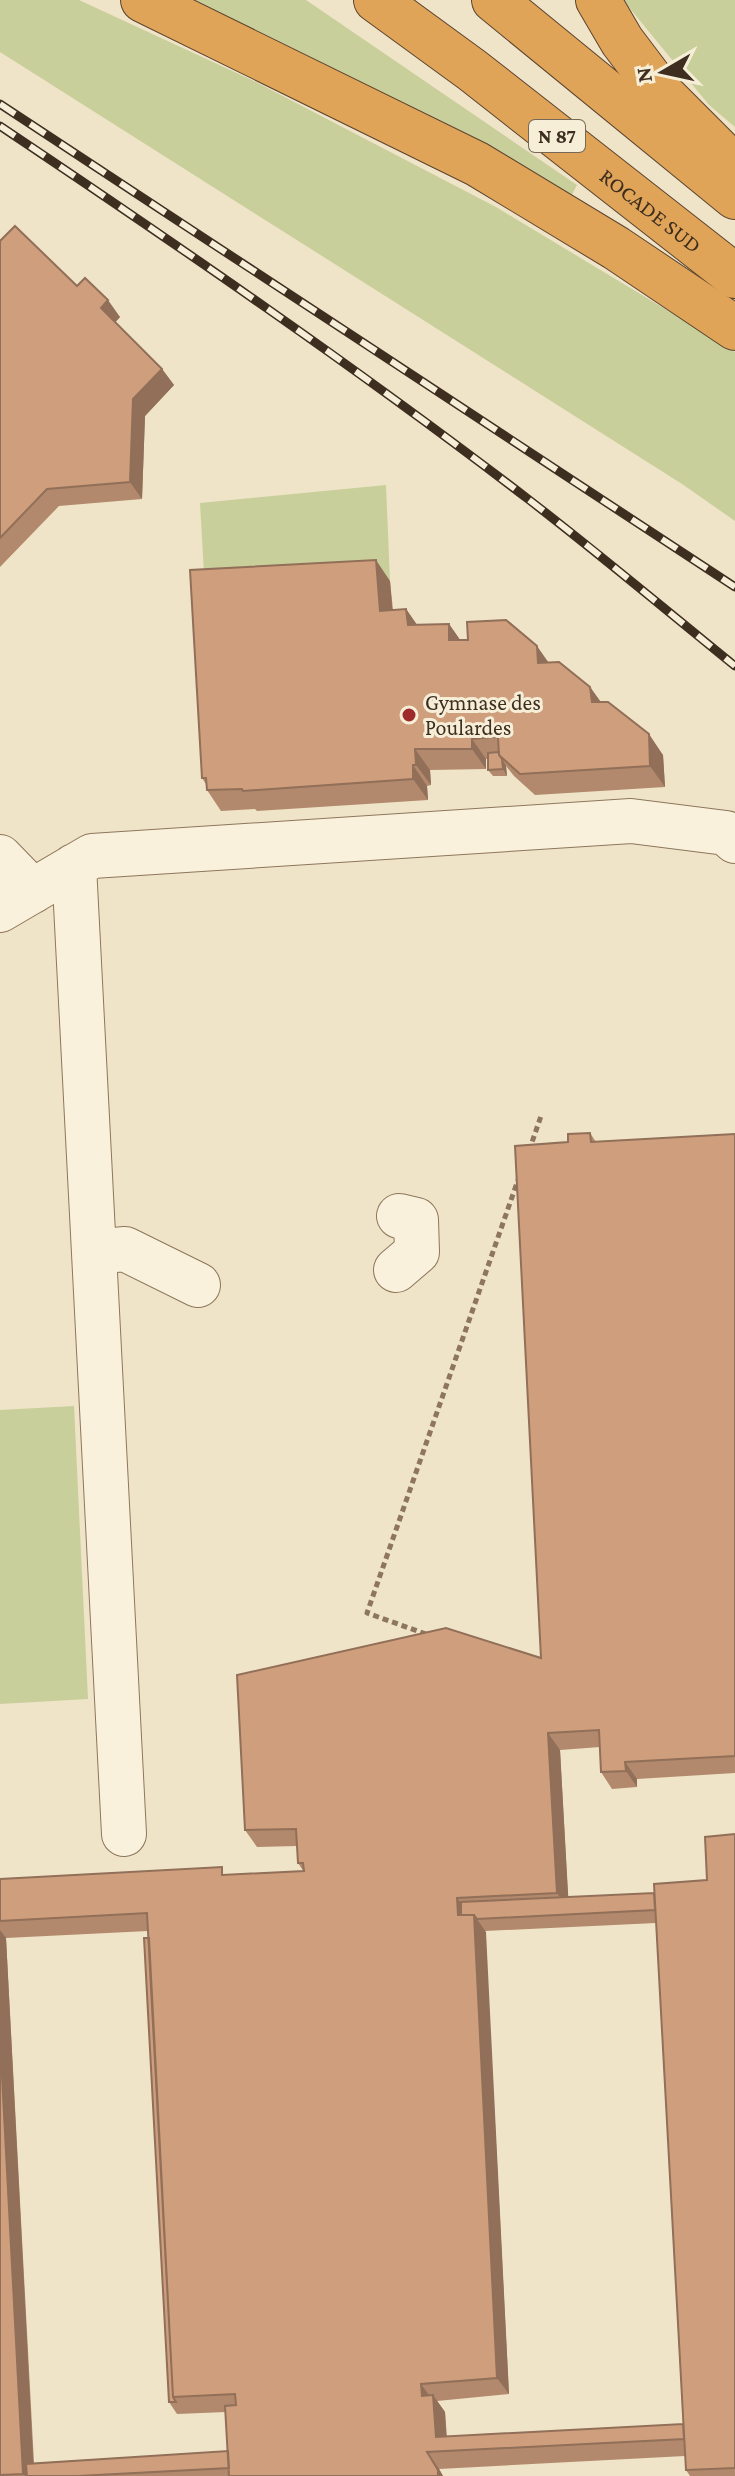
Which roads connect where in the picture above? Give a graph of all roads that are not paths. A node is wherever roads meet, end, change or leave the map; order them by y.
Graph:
1 (143, 0) edge
2 (376, 0) edge
3 (494, 0) edge
4 (600, 3) edge
5 (735, 168) edge
6 (735, 197) edge
7 (735, 276) edge
8 (735, 328) edge
9 (735, 841) edge
10 (0, 857) edge
11 (74, 866) junction
12 (16, 901) edge
13 (399, 1216) dead end
14 (120, 1244) junction
15 (396, 1270) dead end
16 (198, 1285) dead end
17 (124, 1834) dead end

1 - 8 highway
2 - 7 highway, ROCADE SUD / N 87
3 - 6 highway
4 - 5 highway
9 - 11 lane
10 - 12 lane
11 - 12 lane
11 - 14 lane
13 - 15 lane
14 - 16 lane
14 - 17 lane

